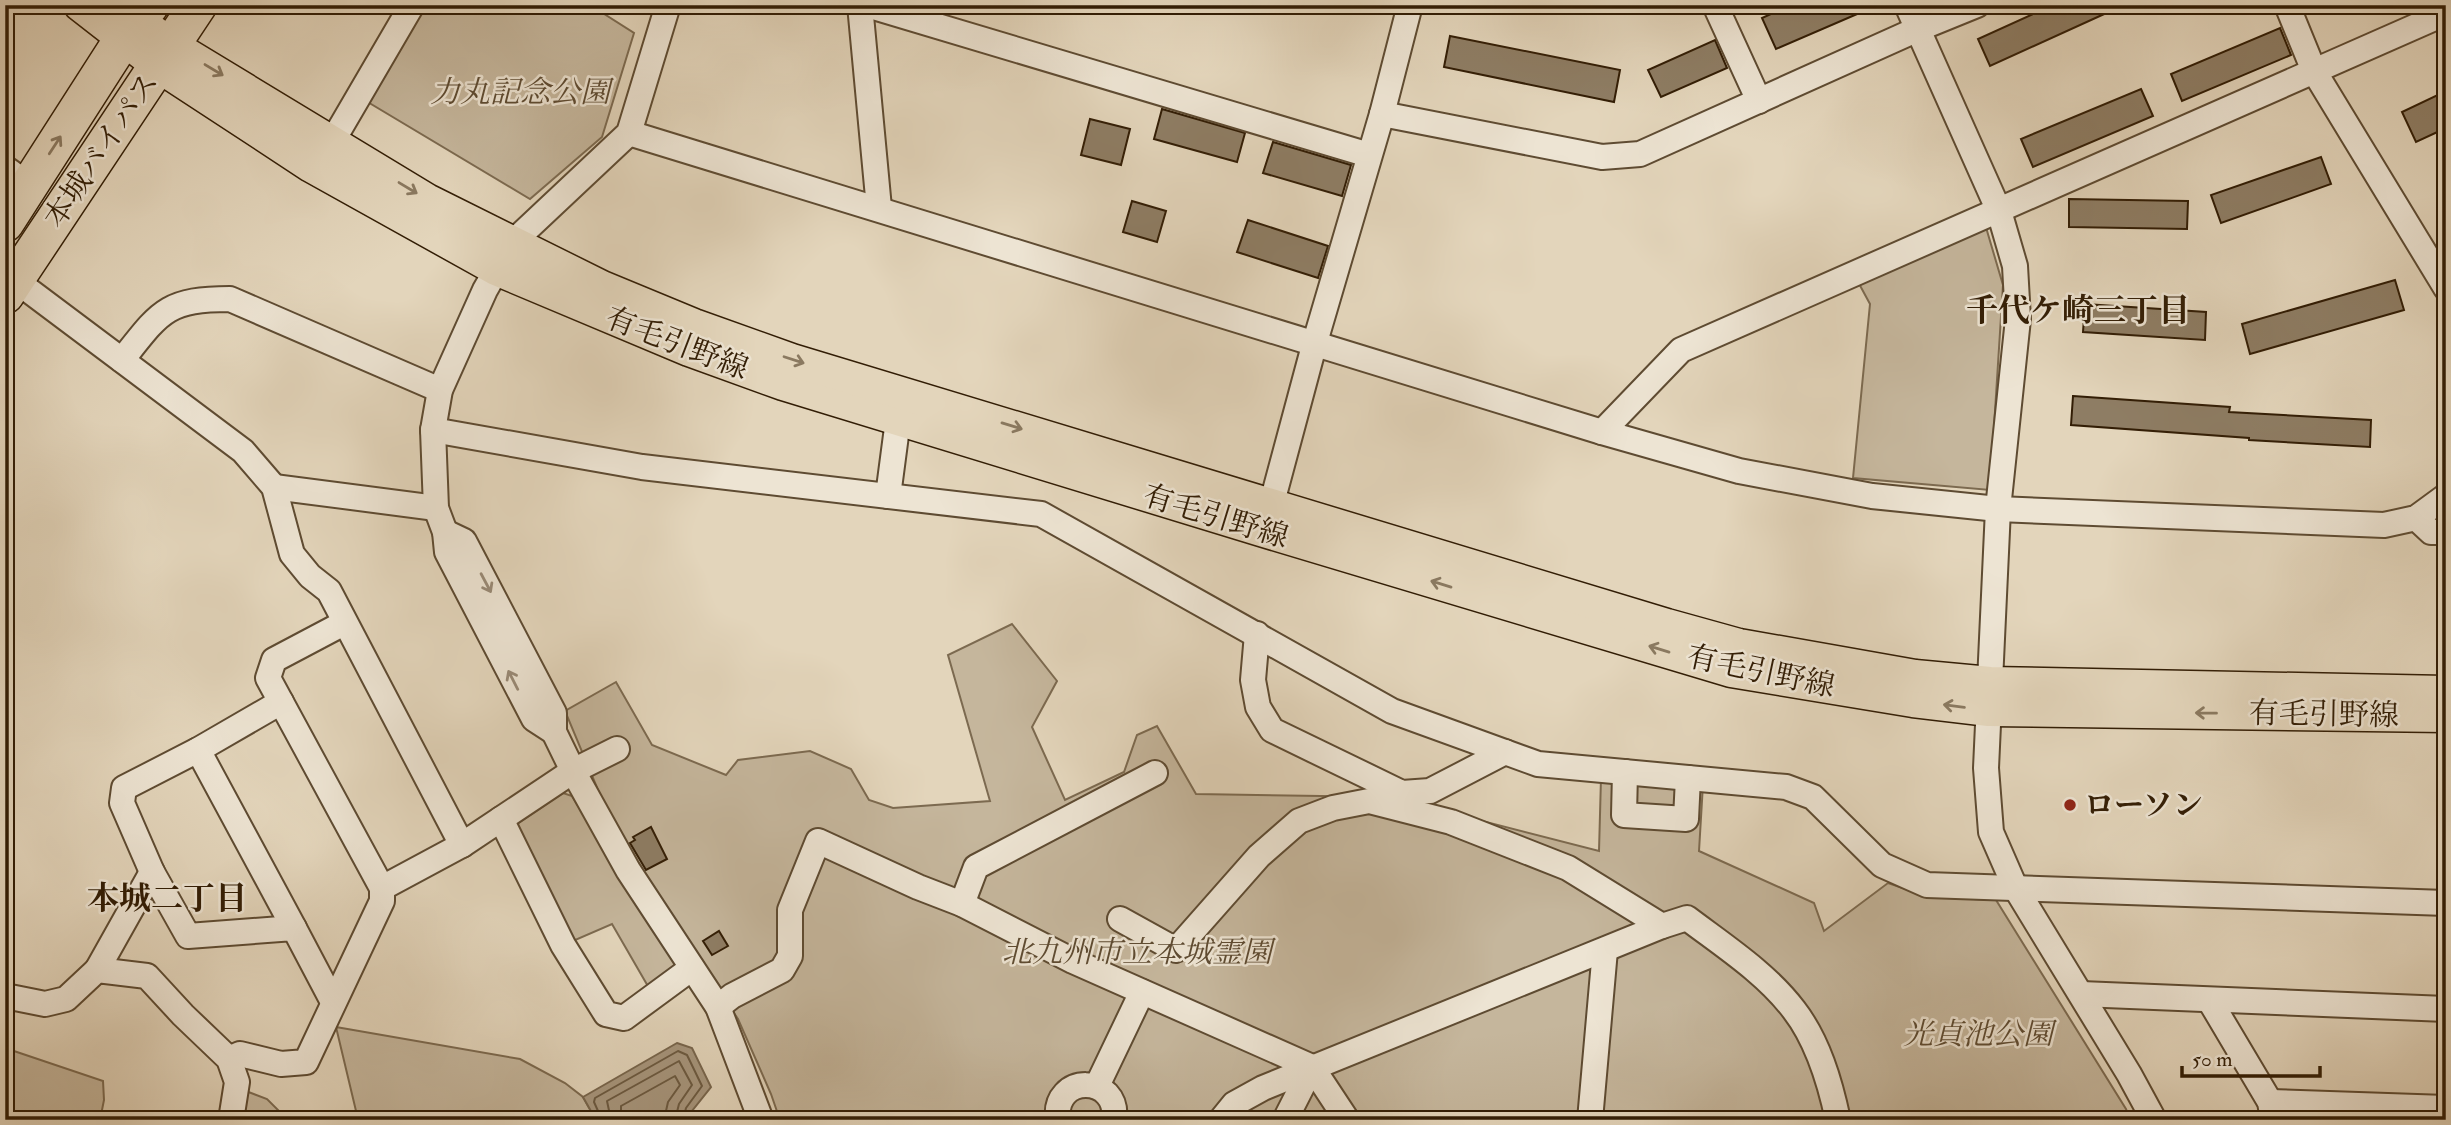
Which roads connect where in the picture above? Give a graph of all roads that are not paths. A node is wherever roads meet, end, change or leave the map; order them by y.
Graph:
1 (80, 5) edge
2 (198, 5) edge
3 (412, 5) edge
4 (668, 5) edge
5 (860, 5) edge
6 (867, 5) edge
7 (1410, 5) edge
8 (1716, 5) edge
9 (1908, 5) edge
10 (1977, 5) edge
11 (2287, 5) edge
12 (2446, 13) edge
13 (131, 17) edge
14 (1918, 29) junction
15 (165, 55) junction
16 (2314, 71) junction
17 (1759, 101) junction
18 (1382, 114) junction
19 (629, 132) junction
20 (332, 142) junction
21 (1369, 155) junction
22 (17, 177) edge
23 (879, 208) junction
24 (1999, 211) junction
25 (5, 223) edge
26 (512, 243) junction
27 (496, 269) junction
28 (10, 287) edge
29 (2446, 288) edge
30 (1315, 342) junction
31 (122, 360) junction
32 (440, 390) junction
33 (902, 407) junction
34 (433, 430) junction
35 (1602, 432) junction
36 (274, 487) junction
37 (888, 496) junction
38 (2446, 496) edge
39 (436, 508) junction
40 (1998, 509) junction
41 (1268, 517) junction
42 (2416, 518) junction
43 (2446, 532) edge
44 (344, 623) junction
45 (1257, 634) junction
46 (2446, 692) edge
47 (1989, 696) junction
48 (281, 702) junction
49 (2446, 716) edge
50 (198, 750) junction
51 (617, 750) dead end
52 (1505, 752) junction
53 (573, 771) junction
54 (1625, 772) junction
55 (1154, 773) dead end
56 (1688, 778) junction
57 (501, 819) junction
58 (462, 845) junction
59 (152, 872) junction
60 (2015, 887) junction
61 (382, 888) junction
62 (962, 904) junction
63 (2446, 904) edge
64 (1120, 919) dead end
65 (1662, 926) junction
66 (294, 928) junction
67 (1605, 950) junction
68 (692, 968) junction
69 (97, 970) junction
70 (1142, 992) junction
71 (2081, 994) junction
72 (5, 996) edge
73 (2210, 1001) junction
74 (333, 1002) junction
75 (718, 1007) junction
76 (2446, 1009) edge
77 (229, 1059) junction
78 (1312, 1067) junction
79 (1097, 1086) junction
80 (2446, 1108) edge
81 (2272, 1111) edge
82 (231, 1120) edge
83 (761, 1120) edge
84 (1058, 1120) edge
85 (1114, 1120) edge
86 (1221, 1120) edge
87 (1285, 1120) edge
88 (1347, 1120) edge
89 (1590, 1120) edge
90 (1838, 1120) edge
91 (2154, 1120) edge

1 - 13 main road, 有毛引野線
2 - 15 highway, 本城バイパス
3 - 20 street
4 - 19 street
5 - 23 street
6 - 21 street
7 - 18 street
8 - 17 street
9 - 14 street
10 - 14 street
11 - 16 street
12 - 16 street
13 - 15 main road, 有毛引野線
22 -> 13 highway, 本城バイパス
14 - 17 street
14 - 24 street
15 -> 20 main road, 有毛引野線
15 - 27 main road, 有毛引野線
15 - 28 highway, 本城バイパス
16 - 24 street
16 - 29 street
17 - 18 street
18 - 21 street
19 - 23 street
19 - 26 street
20 -> 26 main road, 有毛引野線
21 - 30 street
22 - 25 highway, 本城バイパス
23 - 30 street
24 - 35 street
24 - 40 street
26 - 27 street
26 -> 33 main road, 有毛引野線
27 - 32 street
27 - 33 main road, 有毛引野線
28 - 31 street
30 - 35 street
30 - 41 street
31 - 32 street
31 - 36 street
32 - 34 street
33 - 37 street
33 - 41 main road, 有毛引野線
34 - 37 street
34 - 39 street
35 - 40 street
36 - 39 street
36 - 44 street
37 - 45 street
38 - 42 street
39 - 53 street
40 - 42 street
40 - 47 street
41 - 47 main road, 有毛引野線
42 - 43 street
44 - 48 street
44 - 58 street
45 - 52 street
45 - 52 street
46 - 47 main road, 有毛引野線
49 -> 47 main road, 有毛引野線
47 - 60 street
48 - 50 street
48 - 61 street
50 - 59 street
50 - 66 street
51 - 53 street
52 - 54 street
53 - 57 street
53 - 68 street
54 - 56 street
54 - 56 street
55 - 62 street
56 - 60 street
57 - 58 street
57 - 68 street
58 - 61 street
59 - 66 street
59 - 69 street
60 - 63 street
60 - 71 street
61 - 74 street
62 - 70 street
62 - 75 street
64 - 65 street
65 - 67 street
65 - 90 street
66 - 74 street
67 - 78 street
67 - 89 street
68 - 75 street
69 - 72 street
69 - 77 street
70 - 78 street
70 - 79 street
71 - 73 street
71 - 91 street
73 - 76 street
73 - 81 street
74 - 77 street
75 - 83 street
77 - 82 street
78 - 86 street
78 - 87 street
78 - 88 street
79 - 84 street
79 - 85 street
80 - 81 street

